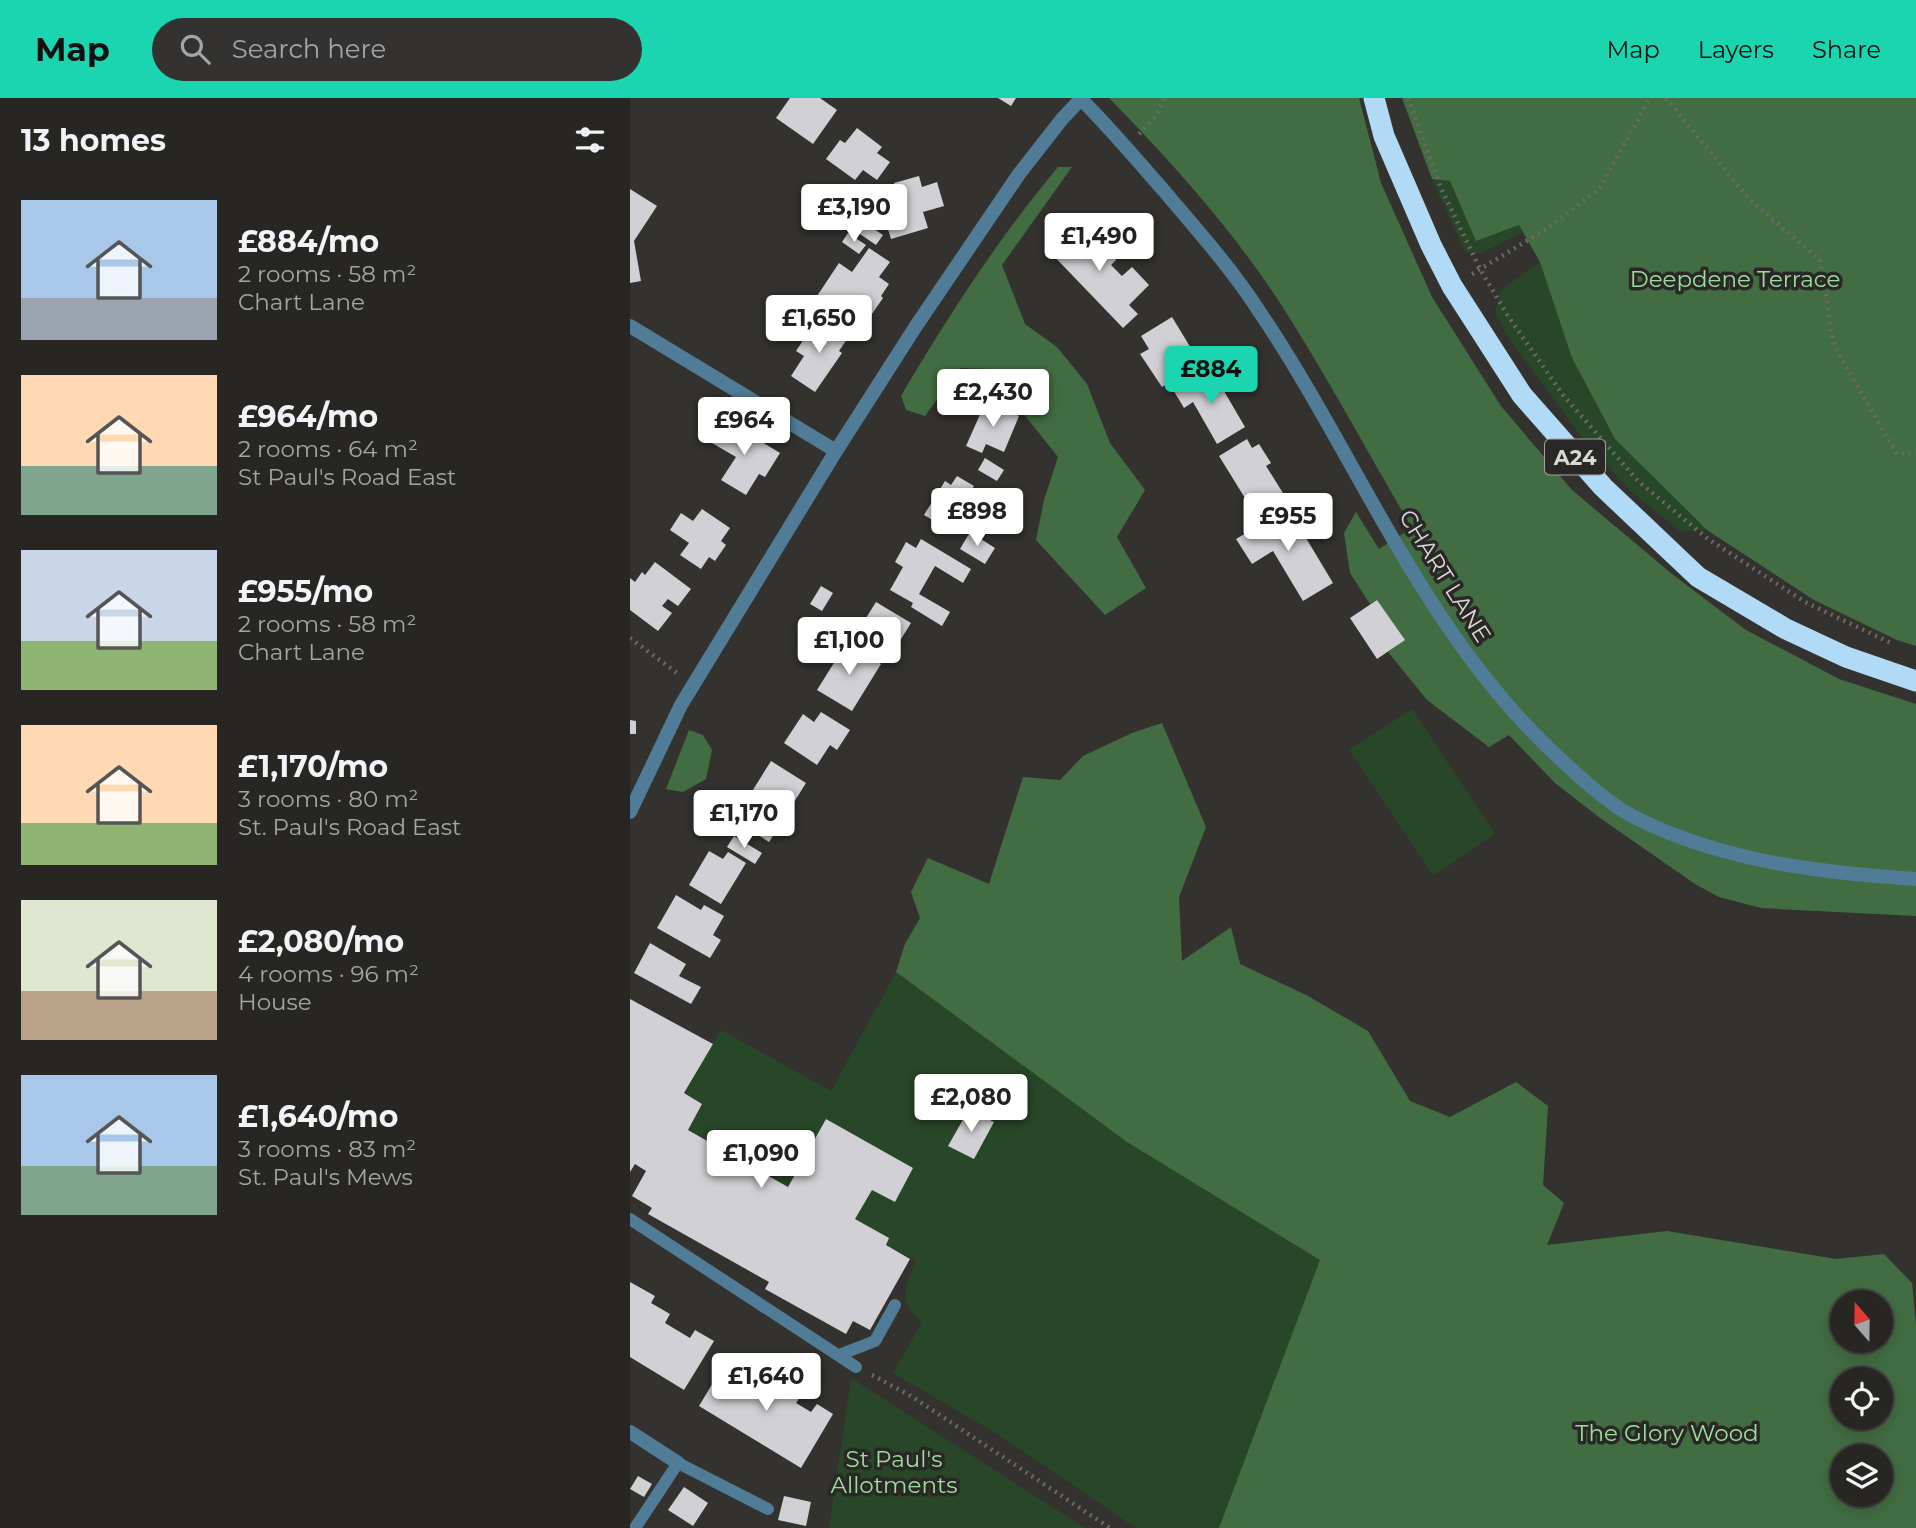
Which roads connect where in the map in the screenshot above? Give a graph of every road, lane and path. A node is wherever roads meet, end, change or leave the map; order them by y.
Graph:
1 (1165, 98) edge
2 (1374, 98) edge
3 (1408, 98) edge
4 (1650, 98) edge
5 (1666, 98) edge
6 (1080, 99) edge
7 (1146, 127) dead end
8 (1480, 269) junction
9 (1452, 286) junction
10 (630, 326) edge
11 (835, 452) junction
12 (1916, 453) edge
13 (630, 638) edge
14 (1897, 646) dead end
15 (1916, 681) edge
16 (694, 684) junction
17 (630, 812) edge
18 (1916, 879) edge
19 (630, 1219) edge
20 (895, 1305) dead end
21 (839, 1355) junction
22 (856, 1367) joint
23 (630, 1432) edge
24 (678, 1463) junction
25 (768, 1509) dead end
26 (635, 1528) edge
27 (1110, 1528) edge

1 - 7 path
2 - 9 highway, A24
3 - 8 path
4 - 8 path
5 - 12 path
6 - 11 street
6 - 18 street, CHART LANE
8 - 9 path
8 - 14 path
9 - 15 highway, A24
10 - 11 street
11 - 16 street
13 - 16 path
16 - 17 street
19 - 21 lane
20 - 21 lane
21 - 22 lane
22 - 27 path
23 - 24 street
24 - 25 lane
24 - 26 lane

